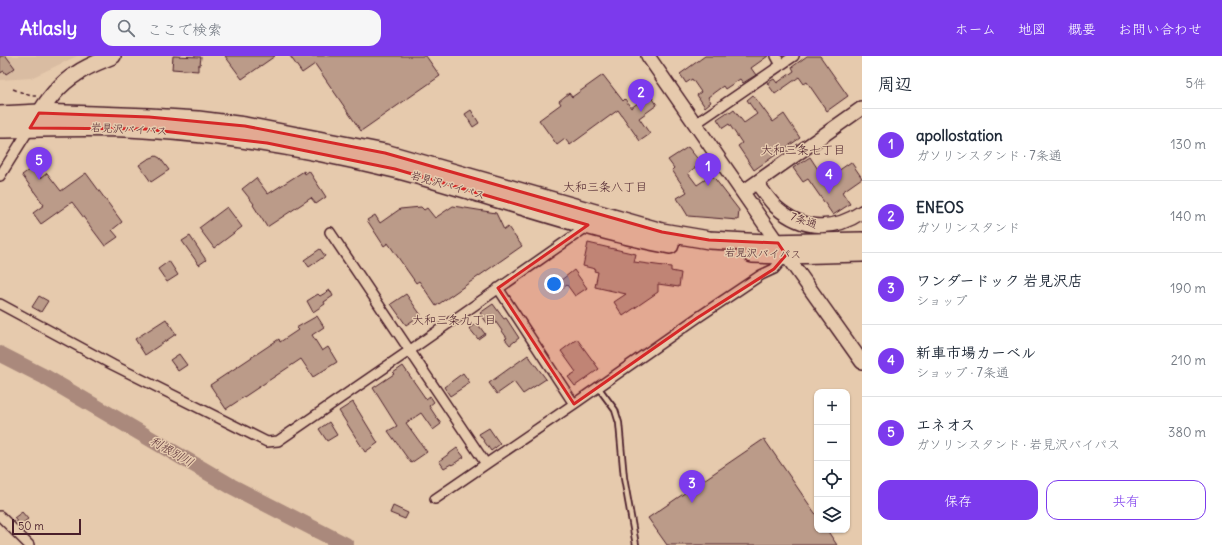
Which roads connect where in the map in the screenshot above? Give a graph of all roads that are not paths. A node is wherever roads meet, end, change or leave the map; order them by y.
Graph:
1 (113, 56) edge
2 (648, 56) edge
3 (776, 56) edge
4 (794, 56) edge
5 (781, 65) junction
6 (862, 108) edge
7 (40, 113) junction
8 (0, 115) edge
9 (695, 124) junction
10 (30, 128) junction
11 (0, 129) edge
12 (0, 176) edge
13 (757, 183) junction
14 (743, 192) junction
15 (862, 212) edge
16 (588, 225) junction
17 (330, 232) dead end
18 (862, 241) edge
19 (782, 249) junction
20 (862, 253) edge
21 (498, 288) junction
22 (0, 304) edge
23 (409, 351) junction
24 (862, 362) edge
25 (598, 387) junction
26 (574, 404) junction
27 (486, 464) junction
28 (435, 499) dead end
29 (0, 516) edge
30 (29, 545) edge
31 (636, 545) edge

1 - 7 main road
2 - 9 street
3 - 5 street
4 - 5 street
5 - 9 street
6 - 13 street
7 - 8 highway, 岩見沢バイパス
7 - 10 main road
7 - 19 highway, 岩見沢バイパス
9 - 14 street
10 - 11 highway, 岩見沢バイパス
10 - 12 street
10 - 16 highway, 岩見沢バイパス
13 - 14 street
13 - 15 street, 7条通
14 - 19 street
16 - 19 highway, 岩見沢バイパス
16 - 21 street
17 - 23 street
18 - 19 highway, 岩見沢バイパス
19 - 20 highway, 岩見沢バイパス
19 - 24 street
19 - 25 street
21 - 23 street
21 - 26 street
22 - 23 street
23 - 27 street
25 - 26 street
25 - 31 lane
26 - 27 street
27 - 28 street
29 - 30 street

